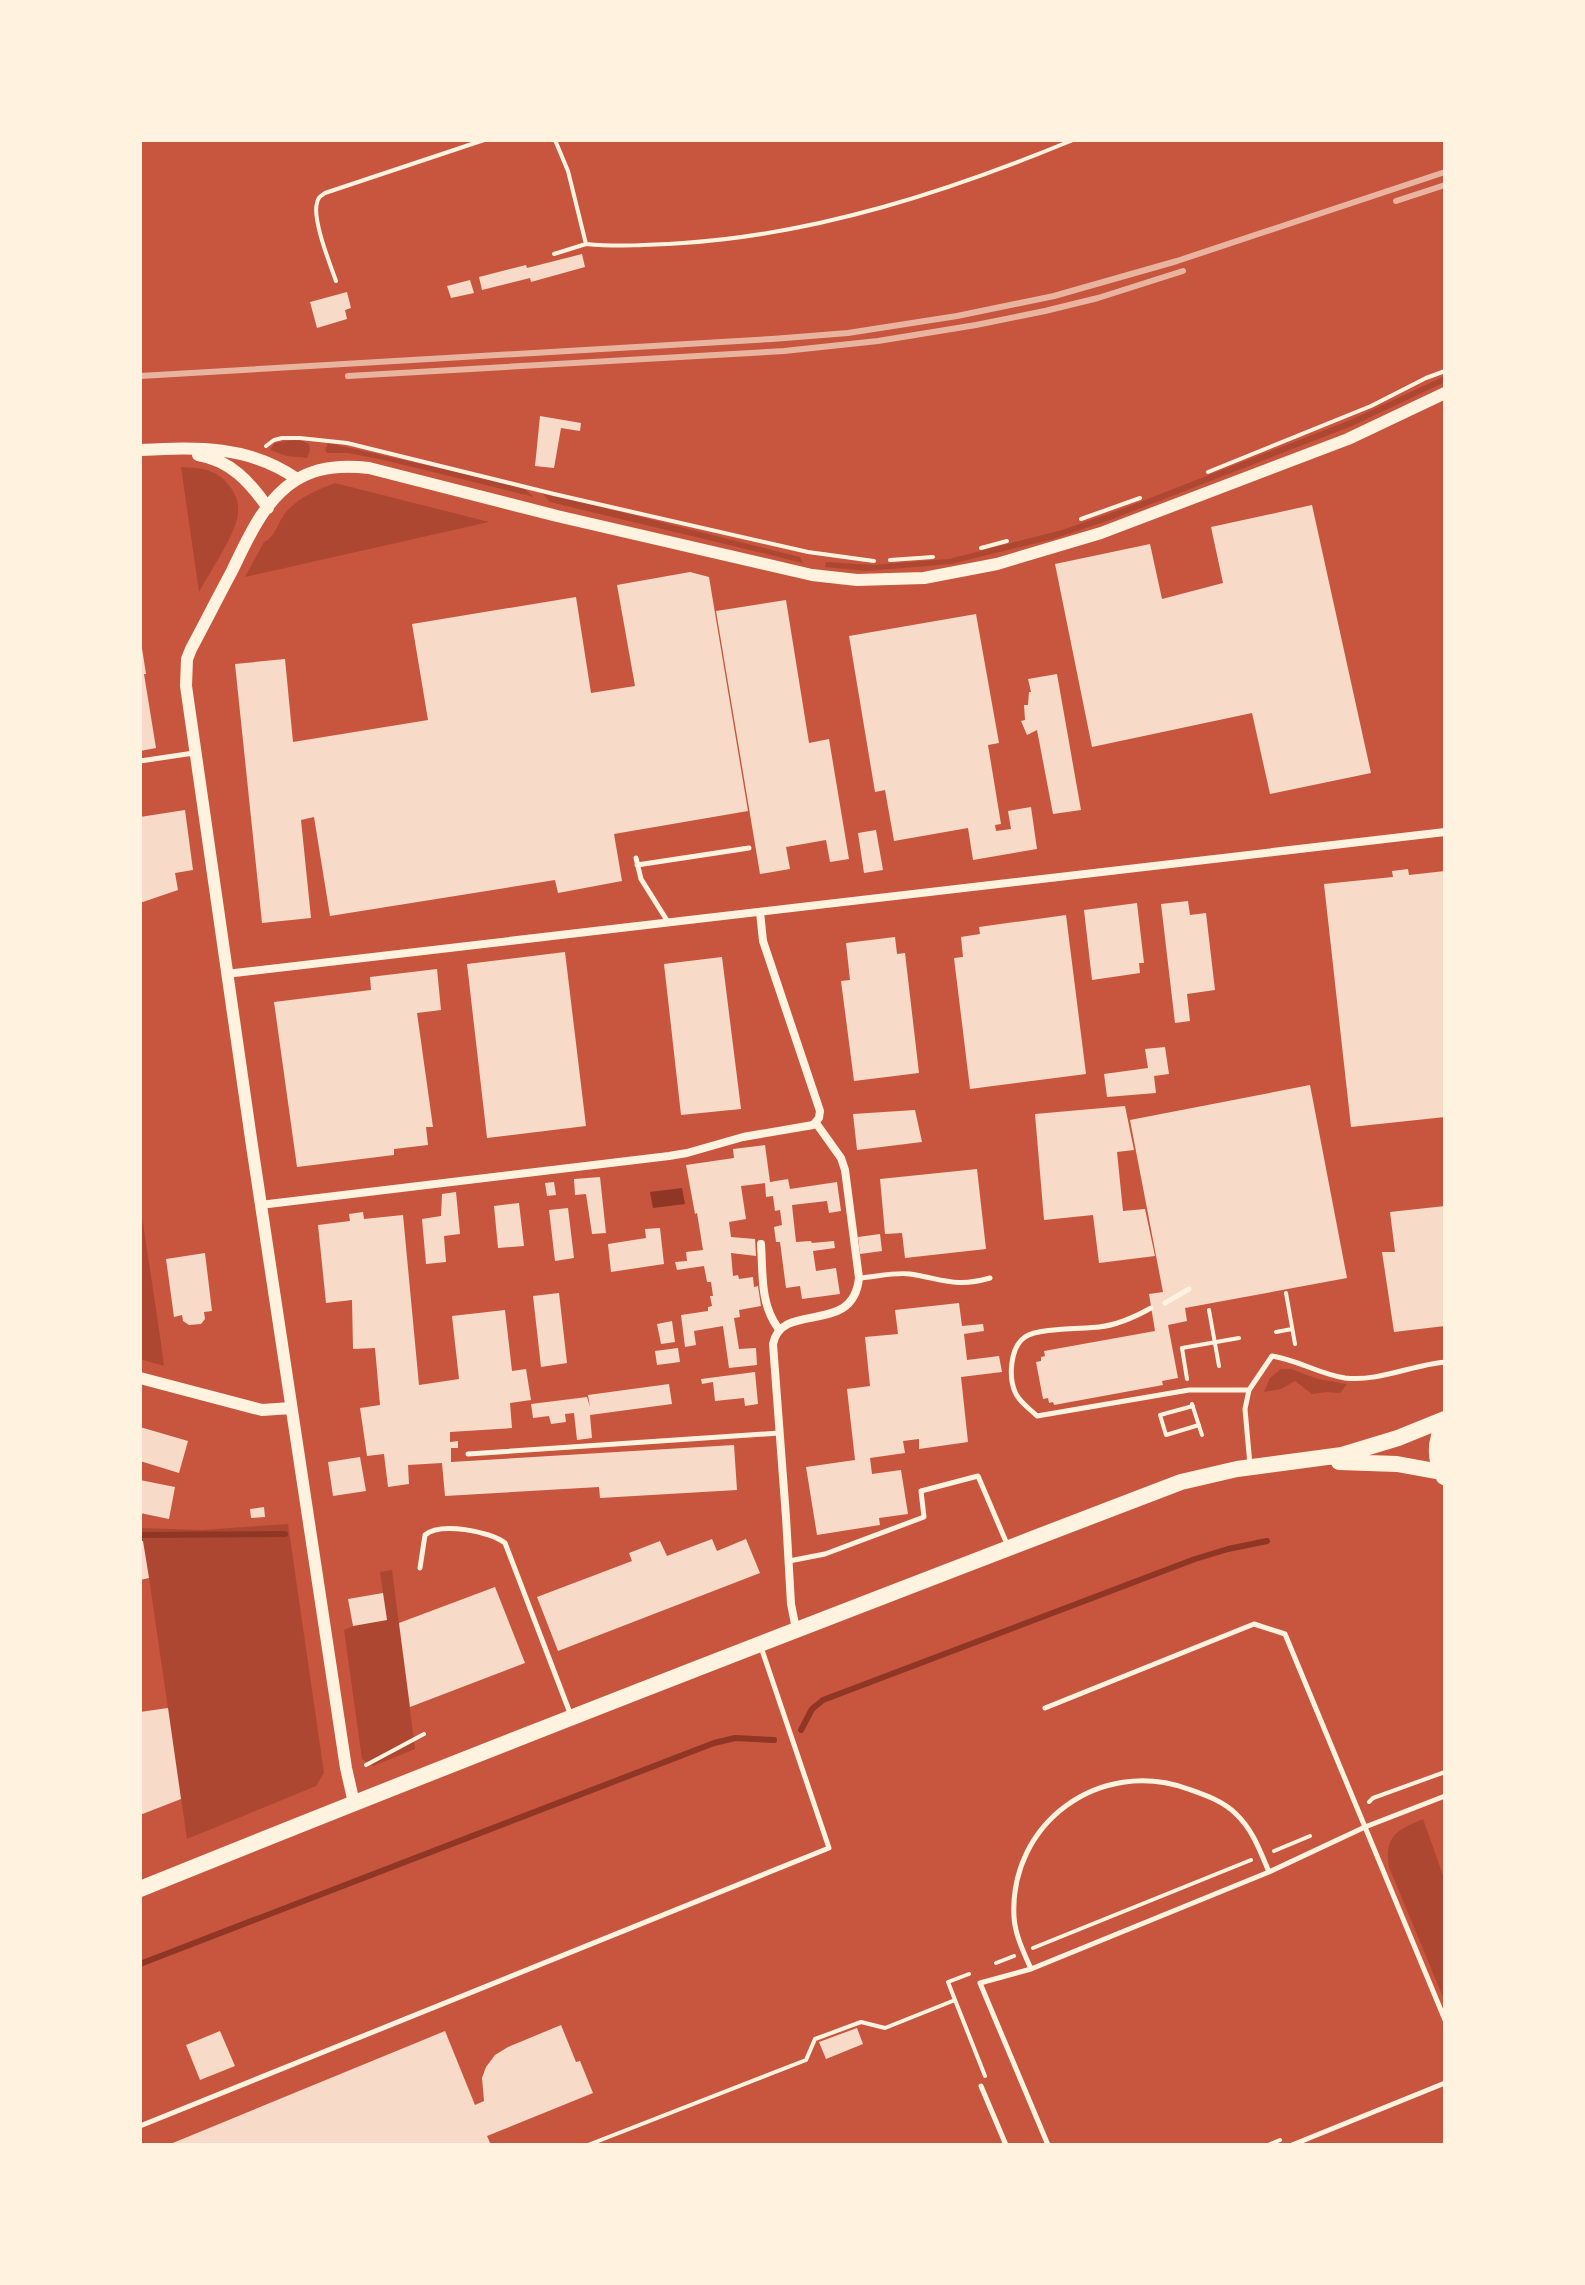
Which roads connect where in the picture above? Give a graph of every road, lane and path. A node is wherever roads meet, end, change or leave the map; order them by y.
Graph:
1 (484, 140) edge
2 (555, 140) edge
3 (1073, 140) edge
4 (586, 244) junction
5 (554, 254) dead end
6 (336, 281) dead end
7 (1445, 371) edge
8 (1445, 393) edge
9 (146, 450) edge
10 (257, 457) junction
11 (1197, 476) dead end
12 (297, 479) junction
13 (1141, 498) dead end
14 (268, 508) junction
15 (1068, 524) dead end
16 (1008, 541) dead end
17 (978, 549) dead end
18 (934, 557) dead end
19 (888, 560) dead end
20 (873, 561) dead end
21 (195, 753) junction
22 (140, 761) edge
23 (1445, 832) edge
24 (749, 848) dead end
25 (760, 912) junction
26 (668, 922) junction
27 (226, 974) junction
28 (816, 1123) junction
29 (260, 1205) junction
30 (761, 1244) dead end
31 (859, 1278) junction
32 (990, 1278) dead end
33 (1189, 1289) dead end
34 (1286, 1293) dead end
35 (1165, 1303) dead end
36 (1151, 1308) dead end
37 (1209, 1310) dead end
38 (778, 1328) junction
39 (1292, 1329) junction
40 (1276, 1332) dead end
41 (1239, 1338) dead end
42 (1215, 1342) junction
43 (1295, 1344) dead end
44 (1445, 1362) edge
45 (1219, 1366) dead end
46 (140, 1378) edge
47 (1189, 1390) junction
48 (1249, 1390) junction
49 (1193, 1406) dead end
50 (291, 1408) junction
51 (1196, 1417) dead end
52 (1445, 1420) edge
53 (1199, 1425) junction
54 (779, 1433) junction
55 (1202, 1435) dead end
56 (468, 1454) dead end
57 (1295, 1462) junction
58 (1251, 1467) junction
59 (1443, 1475) edge
60 (1009, 1548) junction
61 (788, 1562) junction
62 (420, 1568) dead end
63 (796, 1629) junction
64 (760, 1644) junction
65 (1045, 1708) dead end
66 (572, 1717) junction
67 (424, 1734) dead end
68 (366, 1765) dead end
69 (1445, 1772) edge
70 (1445, 1796) edge
71 (354, 1803) junction
72 (1359, 1812) junction
73 (1365, 1827) junction
74 (1319, 1832) dead end
75 (1262, 1856) junction
76 (1269, 1872) junction
77 (140, 1889) edge
78 (1024, 1952) junction
79 (987, 1966) dead end
80 (1031, 1969) junction
81 (975, 1971) dead end
82 (955, 2000) junction
83 (1445, 2020) edge
84 (1445, 2083) edge
85 (981, 2086) dead end
86 (990, 2087) dead end
87 (140, 2126) edge
88 (588, 2145) edge
89 (1006, 2145) edge
90 (1048, 2145) edge
91 (1292, 2145) edge

1 - 6 path
2 - 4 path
3 - 4 path
4 - 5 path
7 - 11 path
8 - 12 street
9 - 10 street
9 - 14 street
10 - 12 street
10 - 20 path
12 - 14 street
13 - 15 path
14 - 21 street
16 - 17 path
18 - 19 path
21 - 22 lane
21 - 27 street
23 - 25 street
24 - 26 lane
25 - 26 street
25 - 28 street
26 - 27 street
27 - 29 street
28 - 29 street
28 - 31 street
29 - 50 street
30 - 38 street
31 - 32 lane
31 - 38 street
33 - 35 lane
34 - 39 path
36 - 47 lane
37 - 42 path
38 - 54 street
39 - 40 path
39 - 43 path
41 - 42 path
42 - 45 path
42 - 47 path
44 - 48 lane
46 - 50 street
47 - 48 lane
48 - 58 lane
49 - 53 path
50 - 71 street
51 - 53 path
52 - 57 main road
52 - 59 main road
53 - 55 path
54 - 56 lane
54 - 61 street
57 - 58 main road
57 - 59 main road
58 - 60 main road
60 - 61 lane
60 - 63 main road
61 - 63 street
62 - 66 lane
63 - 64 main road
64 - 66 main road
64 - 87 lane
65 - 72 lane
66 - 71 main road
67 - 68 path
69 - 72 path
70 - 73 lane
71 - 77 main road
72 - 73 lane
73 - 76 lane
73 - 83 lane
74 - 75 path
75 - 76 lane
75 - 78 path
75 - 78 lane
76 - 80 lane
78 - 79 path
78 - 80 lane
80 - 90 lane
81 - 82 path
82 - 86 path
82 - 88 path
84 - 91 lane
85 - 89 lane

